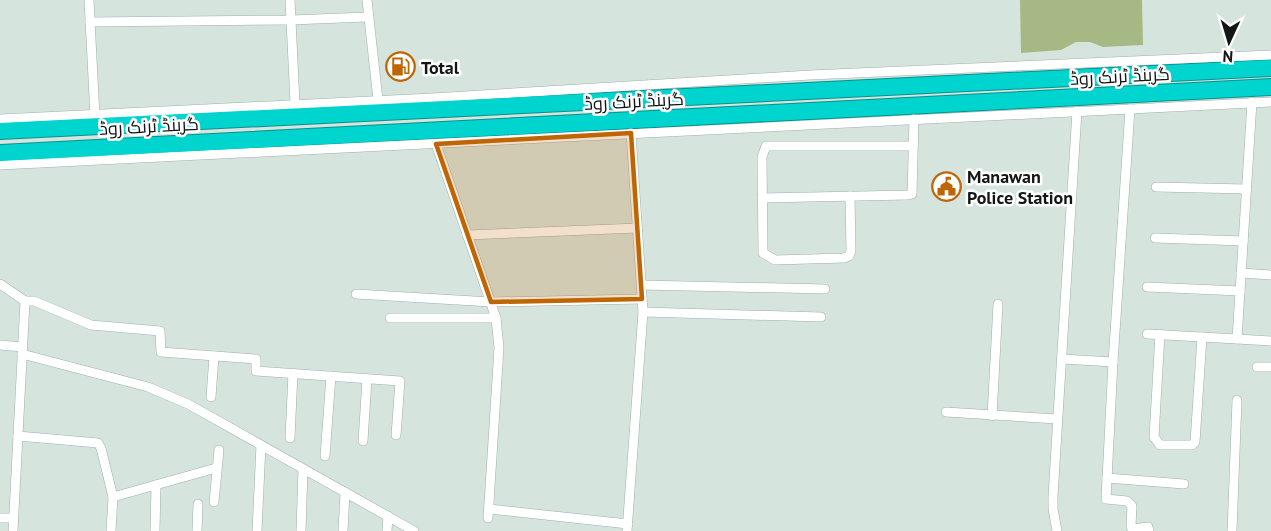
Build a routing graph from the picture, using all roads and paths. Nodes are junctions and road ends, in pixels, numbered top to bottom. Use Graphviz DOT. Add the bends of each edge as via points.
graph roads {
  1 [pos="89,0"];
  2 [pos="290,0"];
  3 [pos="367,0"];
  4 [pos="367,17"];
  5 [pos="291,20"];
  6 [pos="90,22"];
  7 [pos="1269,61"];
  8 [pos="939,77"];
  9 [pos="1082,77"];
  10 [pos="1271,87"];
  11 [pos="1252,102"];
  12 [pos="1271,102"];
  13 [pos="295,103"];
  14 [pos="384,104"];
  15 [pos="1080,104"];
  16 [pos="1130,109"];
  17 [pos="0,119"];
  18 [pos="95,119"];
  19 [pos="914,119"];
  20 [pos="0,131"];
  21 [pos="632,133"];
  22 [pos="436,144"];
  23 [pos="913,146"];
  24 [pos="0,153"];
  25 [pos="0,165"];
  26 [pos="1156,187"];
  27 [pos="1247,189"];
  28 [pos="850,196"];
  29 [pos="762,198"];
  30 [pos="638,228"];
  31 [pos="468,235"];
  32 [pos="1155,237"];
  33 [pos="1243,241"];
  34 [pos="1241,273"];
  35 [pos="1271,275"];
  36 [pos="0,284"];
  37 [pos="642,285"];
  38 [pos="1147,287"];
  39 [pos="825,290"];
  40 [pos="1240,291"];
  41 [pos="356,294"];
  42 [pos="642,299"];
  43 [pos="25,301"];
  44 [pos="490,302"];
  45 [pos="998,304"];
  46 [pos="643,312"];
  47 [pos="821,317"];
  48 [pos="390,318"];
  49 [pos="496,318"];
  50 [pos="1147,334"];
  51 [pos="1160,334"];
  52 [pos="1202,337"];
  53 [pos="1237,339"];
  54 [pos="1271,341"];
  55 [pos="0,345"];
  56 [pos="22,350"];
  57 [pos="214,356"];
  58 [pos="1062,359"];
  59 [pos="1113,362"];
  60 [pos="1257,367"];
  61 [pos="1271,367"];
  62 [pos="293,374"];
  63 [pos="331,376"];
  64 [pos="367,379"];
  65 [pos="211,397"];
  66 [pos="1237,400"];
  67 [pos="946,412"];
  68 [pos="992,416"];
  69 [pos="1057,419"];
  70 [pos="396,435"];
  71 [pos="18,436"];
  72 [pos="290,438"];
  73 [pos="363,441"];
  74 [pos="261,445"];
  75 [pos="219,450"];
  76 [pos="325,456"];
  77 [pos="216,468"];
  78 [pos="303,469"];
  79 [pos="1107,478"];
  80 [pos="1184,484"];
  81 [pos="156,485"];
  82 [pos="345,492"];
  83 [pos="113,497"];
  84 [pos="214,502"];
  85 [pos="198,504"];
  86 [pos="388,516"];
  87 [pos="0,518"];
  88 [pos="13,518"];
  89 [pos="627,527"];
  90 [pos="12,531"];
  91 [pos="111,531"];
  92 [pos="154,531"];
  93 [pos="197,531"];
  94 [pos="257,531"];
  95 [pos="300,531"];
  96 [pos="343,531"];
  97 [pos="387,531"];
  98 [pos="414,531"];
  99 [pos="1057,531"];
  100 [pos="1149,531"];
  101 [pos="1232,531"];
  1 -- 6 [label="street"];
  2 -- 5 [label="street"];
  3 -- 4 [label="street"];
  4 -- 5 [label="street"];
  4 -- 14 [label="street"];
  5 -- 6 [label="street"];
  5 -- 13 [label="street"];
  6 -- 18 [label="street"];
  7 -- 8 [label="street"];
  7 -- 9 [label="highway, گرینڈ ٹرنک روڈ"];
  8 -- 9 [label="highway, گرینڈ ٹرنک روڈ"];
  8 -- 14 [label="highway, گرینڈ ٹرنک روڈ"];
  9 -- 15 [label="highway"];
  10 -- 15 [label="highway, گرینڈ ٹرنک روڈ"];
  11 -- 12 [label="street"];
  11 -- 16 [label="street"];
  11 -- 27 [label="street"];
  13 -- 14 [label="street"];
  13 -- 18 [label="street"];
  14 -- 18 [label="highway, گرینڈ ٹرنک روڈ"];
  15 -- 16 [label="street"];
  15 -- 19 [label="street"];
  15 -- 24 [label="highway, گرینڈ ٹرنک روڈ"];
  15 -- 58 [label="street"];
  16 -- 59 [label="street"];
  17 -- 18 [label="street"];
  18 -- 20 [label="highway, گرینڈ ٹرنک روڈ"];
  19 -- 21 [label="street"];
  19 -- 23 [label="street"];
  21 -- 22 [label="street"];
  21 -- 30 [label="street"];
  22 -- 25 [label="street"];
  22 -- 31 [label="street"];
  23 -- 28 [label="street" via="912,194"];
  23 -- 29 [label="street" via="766,146 762,153"];
  26 -- 27 [label="street"];
  27 -- 33 [label="street"];
  28 -- 29 [label="street"];
  28 -- 29 [label="street" via="849,256 775,260 762,250"];
  30 -- 31 [label="street"];
  30 -- 37 [label="street"];
  31 -- 44 [label="street"];
  32 -- 33 [label="street"];
  33 -- 34 [label="street"];
  34 -- 35 [label="street"];
  34 -- 40 [label="street"];
  36 -- 43 [label="street"];
  37 -- 39 [label="street"];
  37 -- 42 [label="street"];
  38 -- 40 [label="street"];
  40 -- 53 [label="street"];
  41 -- 44 [label="street"];
  42 -- 44 [label="street"];
  42 -- 46 [label="street"];
  43 -- 56 [label="street"];
  43 -- 57 [label="street" via="34,301 91,325 160,331 161,352"];
  44 -- 49 [label="street"];
  45 -- 68 [label="street"];
  46 -- 47 [label="street"];
  46 -- 89 [label="street"];
  48 -- 49 [label="street"];
  49 -- 89 [label="street" via="499,348 489,513"];
  50 -- 51 [label="street"];
  51 -- 52 [label="street"];
  51 -- 52 [label="street" via="1154,437 1160,445 1192,446 1195,442"];
  52 -- 53 [label="street"];
  53 -- 54 [label="street"];
  55 -- 56 [label="street"];
  56 -- 71 [label="street"];
  56 -- 74 [label="street" via="148,387 188,404"];
  57 -- 62 [label="street" via="256,359 256,371"];
  57 -- 65 [label="street"];
  58 -- 59 [label="street"];
  58 -- 69 [label="street"];
  59 -- 79 [label="street"];
  60 -- 61 [label="street"];
  62 -- 63 [label="street"];
  62 -- 72 [label="street"];
  63 -- 64 [label="street"];
  63 -- 76 [label="street"];
  64 -- 70 [label="street" via="400,381"];
  64 -- 73 [label="street"];
  66 -- 101 [label="street"];
  67 -- 68 [label="street"];
  68 -- 69 [label="street"];
  69 -- 99 [label="street" via="1053,509"];
  71 -- 83 [label="street" via="98,443"];
  71 -- 88 [label="street"];
  74 -- 78 [label="street"];
  74 -- 94 [label="street"];
  75 -- 77 [label="street"];
  77 -- 81 [label="street"];
  77 -- 84 [label="street"];
  78 -- 82 [label="street"];
  78 -- 95 [label="street"];
  79 -- 80 [label="street"];
  79 -- 100 [label="street" via="1106,499 1127,501 1132,506 1132,529 1148,527"];
  81 -- 83 [label="street"];
  81 -- 92 [label="street"];
  82 -- 86 [label="street"];
  82 -- 96 [label="street"];
  83 -- 91 [label="street"];
  85 -- 93 [label="street"];
  86 -- 97 [label="street"];
  86 -- 98 [label="street"];
  87 -- 88 [label="street"];
  88 -- 90 [label="street"];
}
